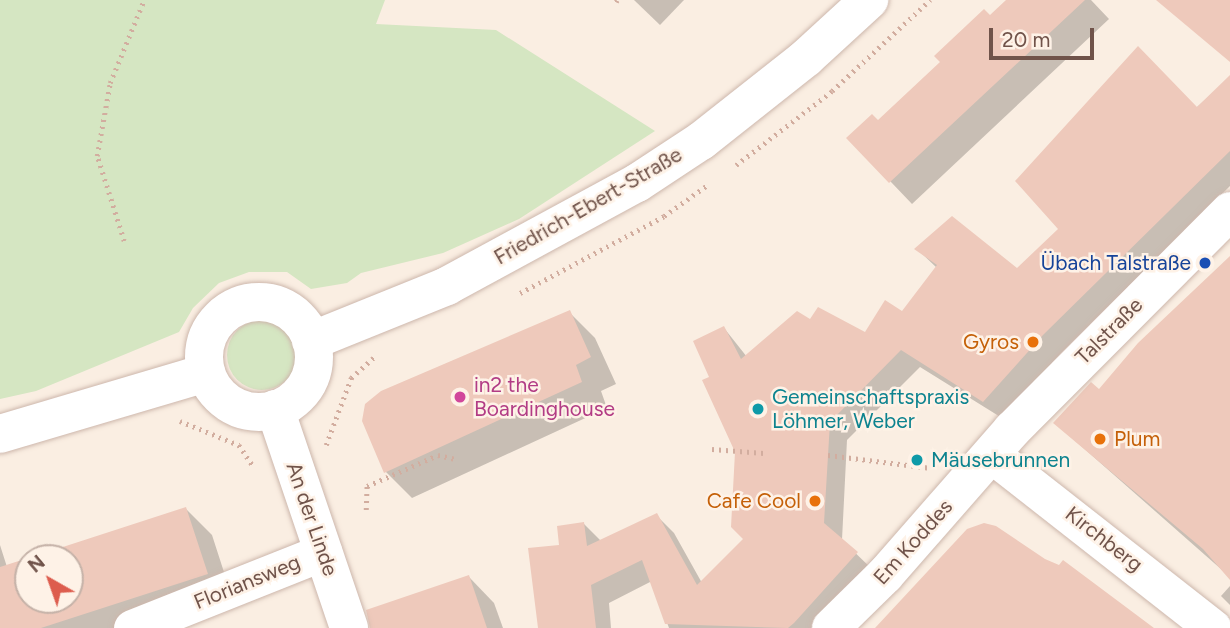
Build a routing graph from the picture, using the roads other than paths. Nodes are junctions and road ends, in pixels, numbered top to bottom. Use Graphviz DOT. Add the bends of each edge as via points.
graph roads {
  1 [pos="869,0"];
  2 [pos="1230,211"];
  3 [pos="311,341"];
  4 [pos="206,373"];
  5 [pos="275,409"];
  6 [pos="0,434"];
  7 [pos="991,454"];
  8 [pos="323,552"];
  9 [pos="132,628"];
  10 [pos="349,628"];
  11 [pos="831,628"];
  12 [pos="1213,628"];
  1 -- 3 [label="main road, Friedrich-Ebert-Straße" via="806,58 701,141 637,183 447,286"];
  2 -- 7 [label="main road, Talstraße"];
  3 -- 4 [label="main road" via="301,322 284,308 264,302 243,305 224,315 210,331 204,352"];
  3 -- 5 [label="main road" via="313,362 307,383 294,400"];
  4 -- 5 [label="main road" via="216,392 233,406 254,412"];
  4 -- 6 [label="main road"];
  5 -- 8 [label="main road, An der Linde"];
  7 -- 11 [label="main road, Em Koddes"];
  7 -- 12 [label="street, Kirchberg"];
  8 -- 9 [label="street, Floriansweg"];
  8 -- 10 [label="main road, An der Linde"];
}
